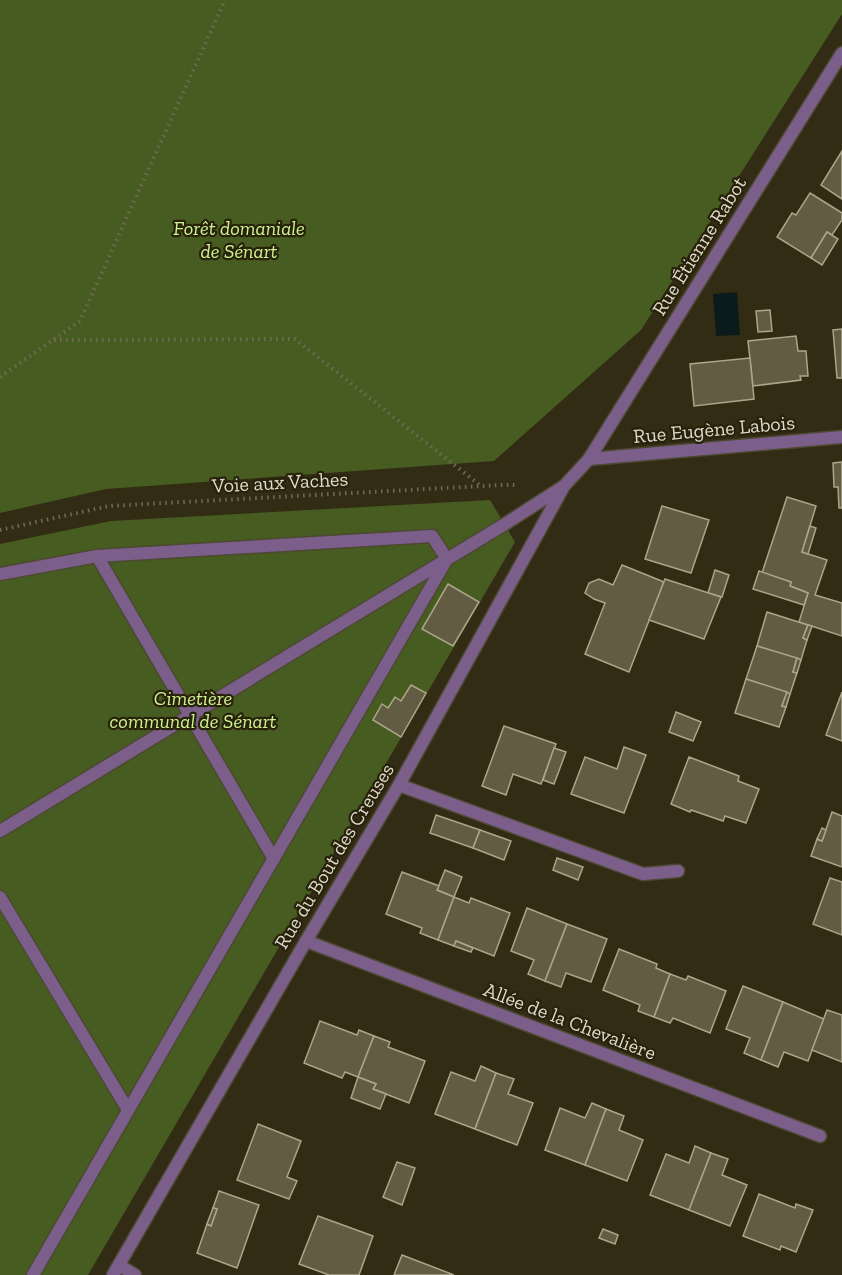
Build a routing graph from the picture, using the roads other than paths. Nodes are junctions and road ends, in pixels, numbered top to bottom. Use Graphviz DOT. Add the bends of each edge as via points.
graph roads {
  1 [pos="842,53"];
  2 [pos="842,437"];
  3 [pos="589,459"];
  4 [pos="564,486"];
  5 [pos="97,556"];
  6 [pos="447,559"];
  7 [pos="0,574"];
  8 [pos="190,716"];
  9 [pos="399,785"];
  10 [pos="0,831"];
  11 [pos="274,859"];
  12 [pos="678,871"];
  13 [pos="0,897"];
  14 [pos="306,941"];
  15 [pos="128,1110"];
  16 [pos="820,1136"];
  17 [pos="116,1270"];
  18 [pos="33,1275"];
  19 [pos="135,1275"];
  1 -- 3 [label="street, Rue Étienne Rabot"];
  2 -- 3 [label="street, Rue Eugène Labois"];
  3 -- 4 [label="street, Rue du Bout des Creuses"];
  4 -- 6 [label="street"];
  4 -- 9 [label="street, Rue du Bout des Creuses"];
  5 -- 6 [label="street" via="432,536"];
  5 -- 7 [label="street"];
  5 -- 8 [label="street"];
  6 -- 8 [label="street"];
  6 -- 11 [label="street"];
  8 -- 10 [label="street"];
  8 -- 11 [label="street"];
  9 -- 12 [label="street" via="643,874"];
  9 -- 14 [label="street, Rue du Bout des Creuses"];
  11 -- 15 [label="street"];
  13 -- 15 [label="street"];
  14 -- 16 [label="street, Allée de la Chevalière"];
  14 -- 17 [label="street, Rue du Bout des Creuses"];
  15 -- 18 [label="street"];
  17 -- 19 [label="street"];
}
